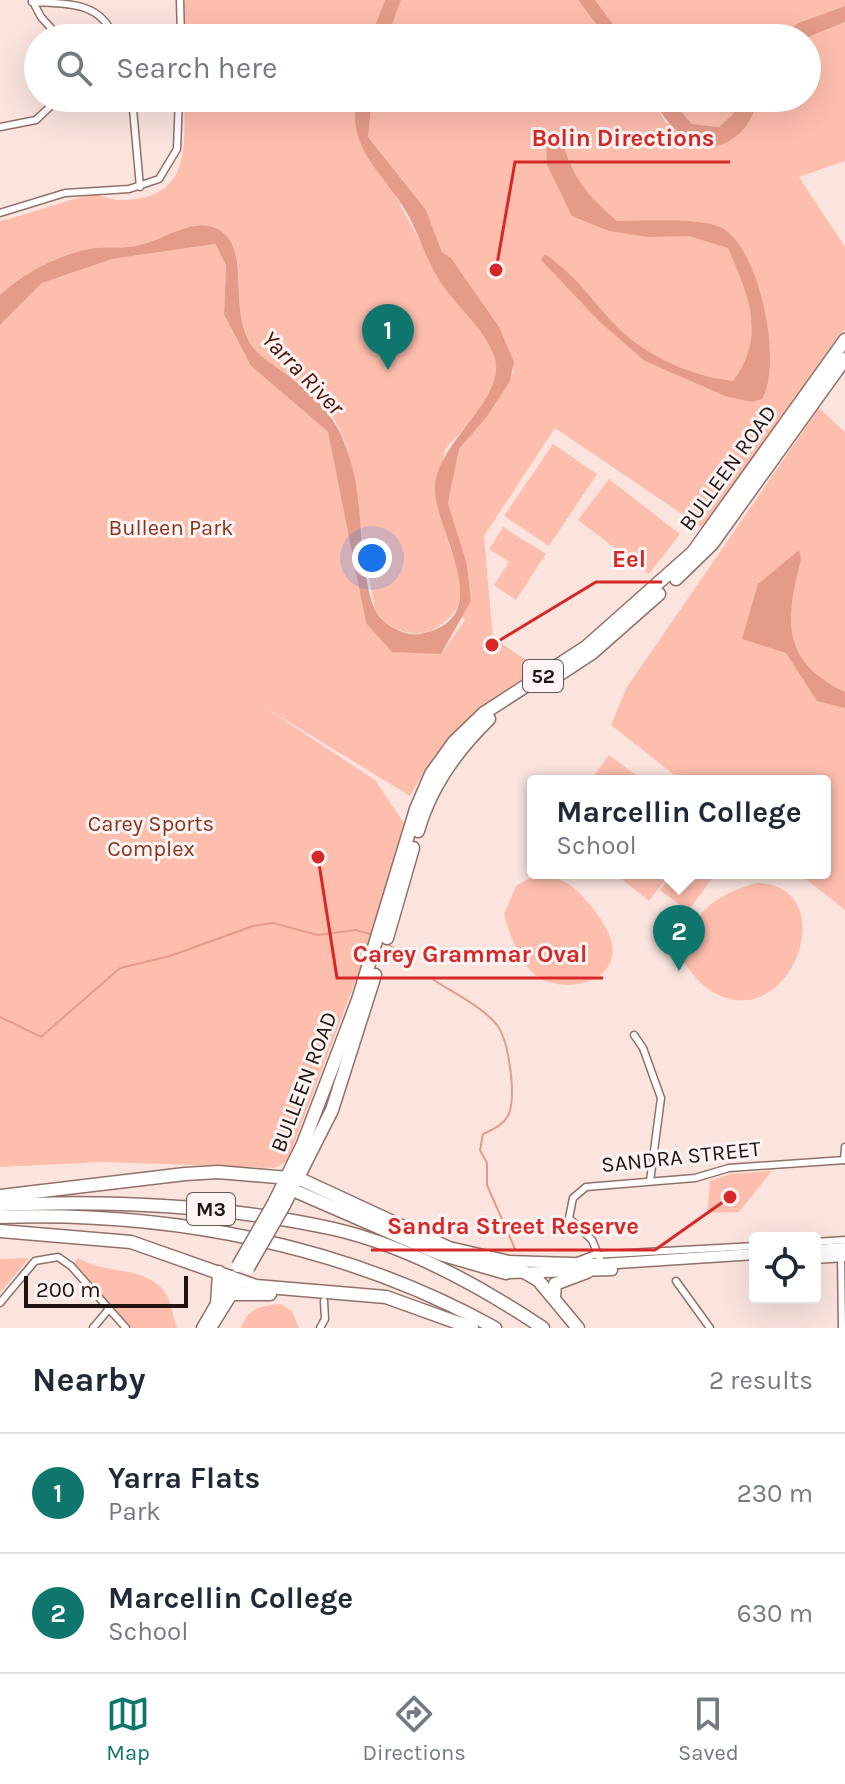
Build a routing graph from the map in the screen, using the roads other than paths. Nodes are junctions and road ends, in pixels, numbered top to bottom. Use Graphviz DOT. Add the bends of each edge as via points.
graph roads {
  1 [pos="180,0"];
  2 [pos="32,1"];
  3 [pos="49,24"];
  4 [pos="108,24"];
  5 [pos="181,24"];
  6 [pos="44,112"];
  7 [pos="133,112"];
  8 [pos="178,112"];
  9 [pos="0,127"];
  10 [pos="140,187"];
  11 [pos="0,213"];
  12 [pos="845,340"];
  13 [pos="845,359"];
  14 [pos="389,917"];
  15 [pos="634,1035"];
  16 [pos="321,1137"];
  17 [pos="845,1147"];
  18 [pos="845,1160"];
  19 [pos="650,1181"];
  20 [pos="294,1182"];
  21 [pos="318,1186"];
  22 [pos="0,1196"];
  23 [pos="0,1205"];
  24 [pos="0,1217"];
  25 [pos="0,1231"];
  26 [pos="589,1235"];
  27 [pos="821,1244"];
  28 [pos="749,1247"];
  29 [pos="841,1250"];
  30 [pos="749,1254"];
  31 [pos="588,1256"];
  32 [pos="821,1256"];
  33 [pos="600,1259"];
  34 [pos="749,1261"];
  35 [pos="545,1263"];
  36 [pos="571,1263"];
  37 [pos="505,1267"];
  38 [pos="219,1272"];
  39 [pos="587,1272"];
  40 [pos="240,1273"];
  41 [pos="379,1274"];
  42 [pos="529,1274"];
  43 [pos="676,1281"];
  44 [pos="341,1291"];
  45 [pos="233,1294"];
  46 [pos="554,1298"];
  47 [pos="324,1301"];
  48 [pos="0,1303"];
  49 [pos="217,1304"];
  50 [pos="109,1309"];
  51 [pos="844,1327"];
  52 [pos="93,1328"];
  53 [pos="126,1328"];
  54 [pos="202,1328"];
  55 [pos="211,1328"];
  56 [pos="321,1328"];
  57 [pos="472,1328"];
  58 [pos="480,1328"];
  59 [pos="495,1328"];
  60 [pos="543,1328"];
  61 [pos="578,1328"];
  62 [pos="710,1328"];
  1 -- 5 [label="street"];
  2 -- 3 [label="street"];
  2 -- 4 [label="street" via="89,7"];
  6 -- 9 [label="street" via="36,120"];
  7 -- 10 [label="street"];
  8 -- 10 [label="street" via="177,149 170,166 159,179"];
  10 -- 11 [label="street" via="65,193"];
  12 -- 14 [label="highway, BULLEEN ROAD / 52" via="693,552 586,647 495,705 454,742 422,792"];
  13 -- 14 [label="highway, BULLEEN ROAD / 52" via="696,562 592,653 503,709 463,747 424,811"];
  14 -- 16 [label="highway, BULLEEN ROAD / 52"];
  14 -- 20 [label="highway, BULLEEN ROAD / 52" via="309,1127"];
  15 -- 19 [label="street" via="661,1098"];
  16 -- 20 [label="highway, BULLEEN ROAD / 52"];
  16 -- 21 [label="highway"];
  17 -- 18 [label="street"];
  18 -- 19 [label="street, SANDRA STREET" via="729,1168 701,1177"];
  19 -- 26 [label="street, SANDRA STREET" via="594,1185 577,1193 569,1218"];
  20 -- 21 [label="highway"];
  20 -- 22 [label="highway" via="218,1172"];
  20 -- 37 [label="highway" via="440,1254"];
  20 -- 40 [label="highway, BULLEEN ROAD, bridge"];
  21 -- 37 [label="highway" via="449,1248"];
  23 -- 60 [label="highway, M3" via="215,1209 336,1230 442,1271"];
  24 -- 41 [label="highway, M3" via="99,1218 213,1231"];
  25 -- 38 [label="highway" via="131,1242"];
  26 -- 31 [label="street"];
  26 -- 33 [label="street, SANDRA STREET"];
  27 -- 29 [label="street"];
  28 -- 33 [label="street"];
  29 -- 32 [label="main road"];
  29 -- 51 [label="street"];
  30 -- 33 [label="main road"];
  31 -- 33 [label="street"];
  31 -- 36 [label="street"];
  33 -- 36 [label="main road"];
  34 -- 39 [label="main road"];
  35 -- 36 [label="main road"];
  35 -- 37 [label="main road"];
  35 -- 39 [label="main road" via="553,1269"];
  37 -- 42 [label="highway"];
  38 -- 40 [label="highway"];
  38 -- 49 [label="highway"];
  39 -- 42 [label="main road"];
  39 -- 46 [label="highway" via="555,1284"];
  40 -- 44 [label="highway" via="264,1288"];
  40 -- 45 [label="main road, BULLEEN ROAD"];
  40 -- 49 [label="main road, BULLEEN ROAD"];
  41 -- 58 [label="highway, M3"];
  41 -- 59 [label="highway, M3" via="451,1303"];
  42 -- 46 [label="highway"];
  43 -- 62 [label="street"];
  44 -- 45 [label="highway"];
  44 -- 57 [label="highway" via="415,1305"];
  45 -- 55 [label="main road, BULLEEN ROAD"];
  46 -- 61 [label="highway"];
  47 -- 56 [label="street"];
  48 -- 50 [label="street" via="40,1258 58,1257"];
  49 -- 54 [label="main road, BULLEEN ROAD"];
  50 -- 52 [label="street"];
  50 -- 53 [label="street"];
}
